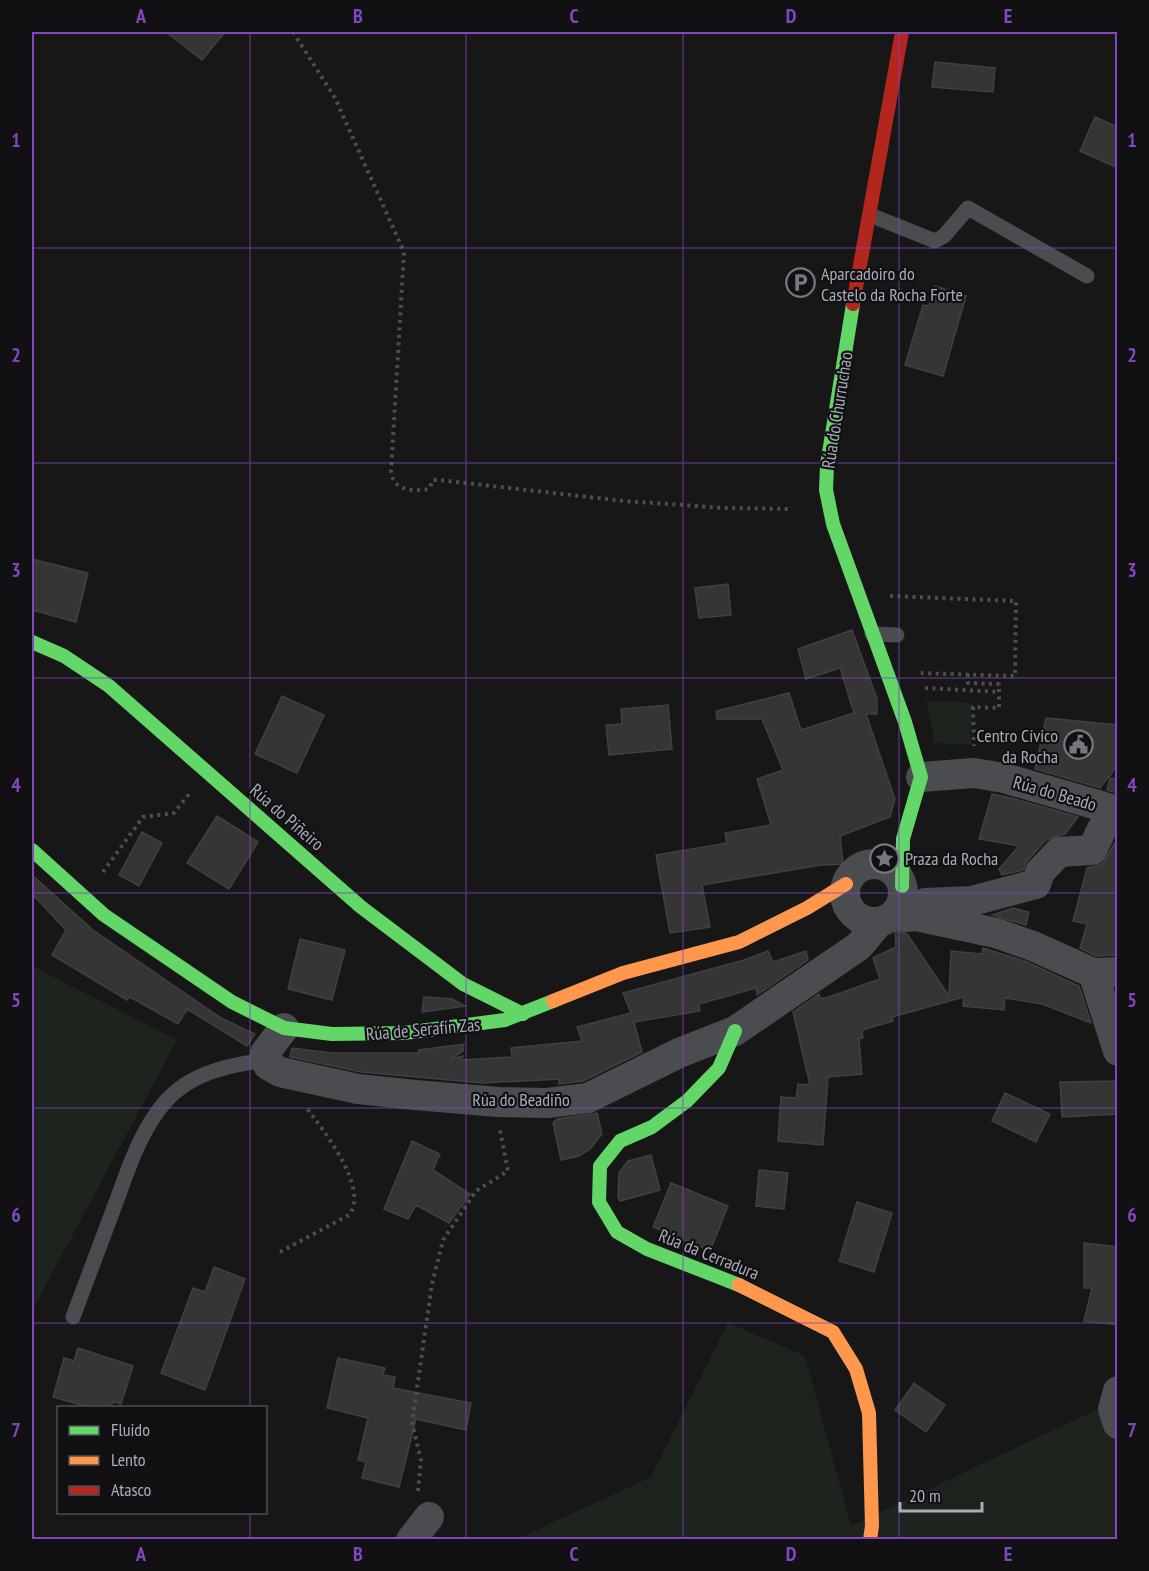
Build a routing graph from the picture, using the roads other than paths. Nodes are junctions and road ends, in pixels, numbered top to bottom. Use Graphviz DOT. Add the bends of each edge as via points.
graph roads {
  1 [pos="902,32"];
  2 [pos="870,215"];
  3 [pos="1087,276"];
  4 [pos="872,634"];
  5 [pos="895,635"];
  6 [pos="32,642"];
  7 [pos="921,777"];
  8 [pos="1118,812"];
  9 [pos="903,839"];
  10 [pos="32,850"];
  11 [pos="879,901"];
  12 [pos="807,908"];
  13 [pos="1105,972"];
  14 [pos="523,1014"];
  15 [pos="284,1028"];
  16 [pos="735,1031"];
  17 [pos="1118,1051"];
  18 [pos="275,1067"];
  19 [pos="73,1317"];
  20 [pos="1118,1391"];
  21 [pos="1118,1424"];
  22 [pos="870,1539"];
  1 -- 2 [label="street, Rúa do Churruchao"];
  2 -- 3 [label="lane" via="935,241 968,208"];
  2 -- 4 [label="street, Rúa do Churruchao" via="835,407 826,490 832,524"];
  4 -- 5 [label="lane"];
  4 -- 7 [label="street, Rúa do Churruchao"];
  6 -- 14 [label="street, Rúa do Piñeiro" via="64,656 109,686 361,907 463,984"];
  7 -- 8 [label="street, Rúa do Beado" via="974,773 1004,778"];
  7 -- 9 [label="street"];
  8 -- 11 [label="street" via="1102,829 1092,850 1059,852 1040,872 1036,884 972,901"];
  9 -- 11 [label="street"];
  10 -- 15 [label="street, Rúa de Serafín Zas" via="104,915 232,1002"];
  11 -- 12 [label="street, Rúa de Serafín Zas"];
  11 -- 13 [label="street, Rúa de Serafín Zas" via="996,933"];
  11 -- 16 [label="street, Rúa do Beadiño" via="859,946"];
  12 -- 14 [label="street, Rúa de Serafín Zas" via="739,942 623,973"];
  13 -- 17 [label="street"];
  14 -- 15 [label="street, Rúa de Serafín Zas" via="449,1029 376,1035"];
  15 -- 18 [label="street" via="265,1053"];
  16 -- 18 [label="street, Rúa do Beadiño" via="679,1053 588,1098 547,1103 358,1089"];
  16 -- 22 [label="street, Rúa da Cerradura" via="719,1068 687,1101 652,1127 621,1141 600,1166 599,1202 617,1232 646,1249 756,1292 833,1332 856,1369 869,1413"];
  18 -- 19 [label="lane" via="223,1066 166,1101 133,1156"];
  20 -- 21 [label="street" via="1113,1409"];
}
